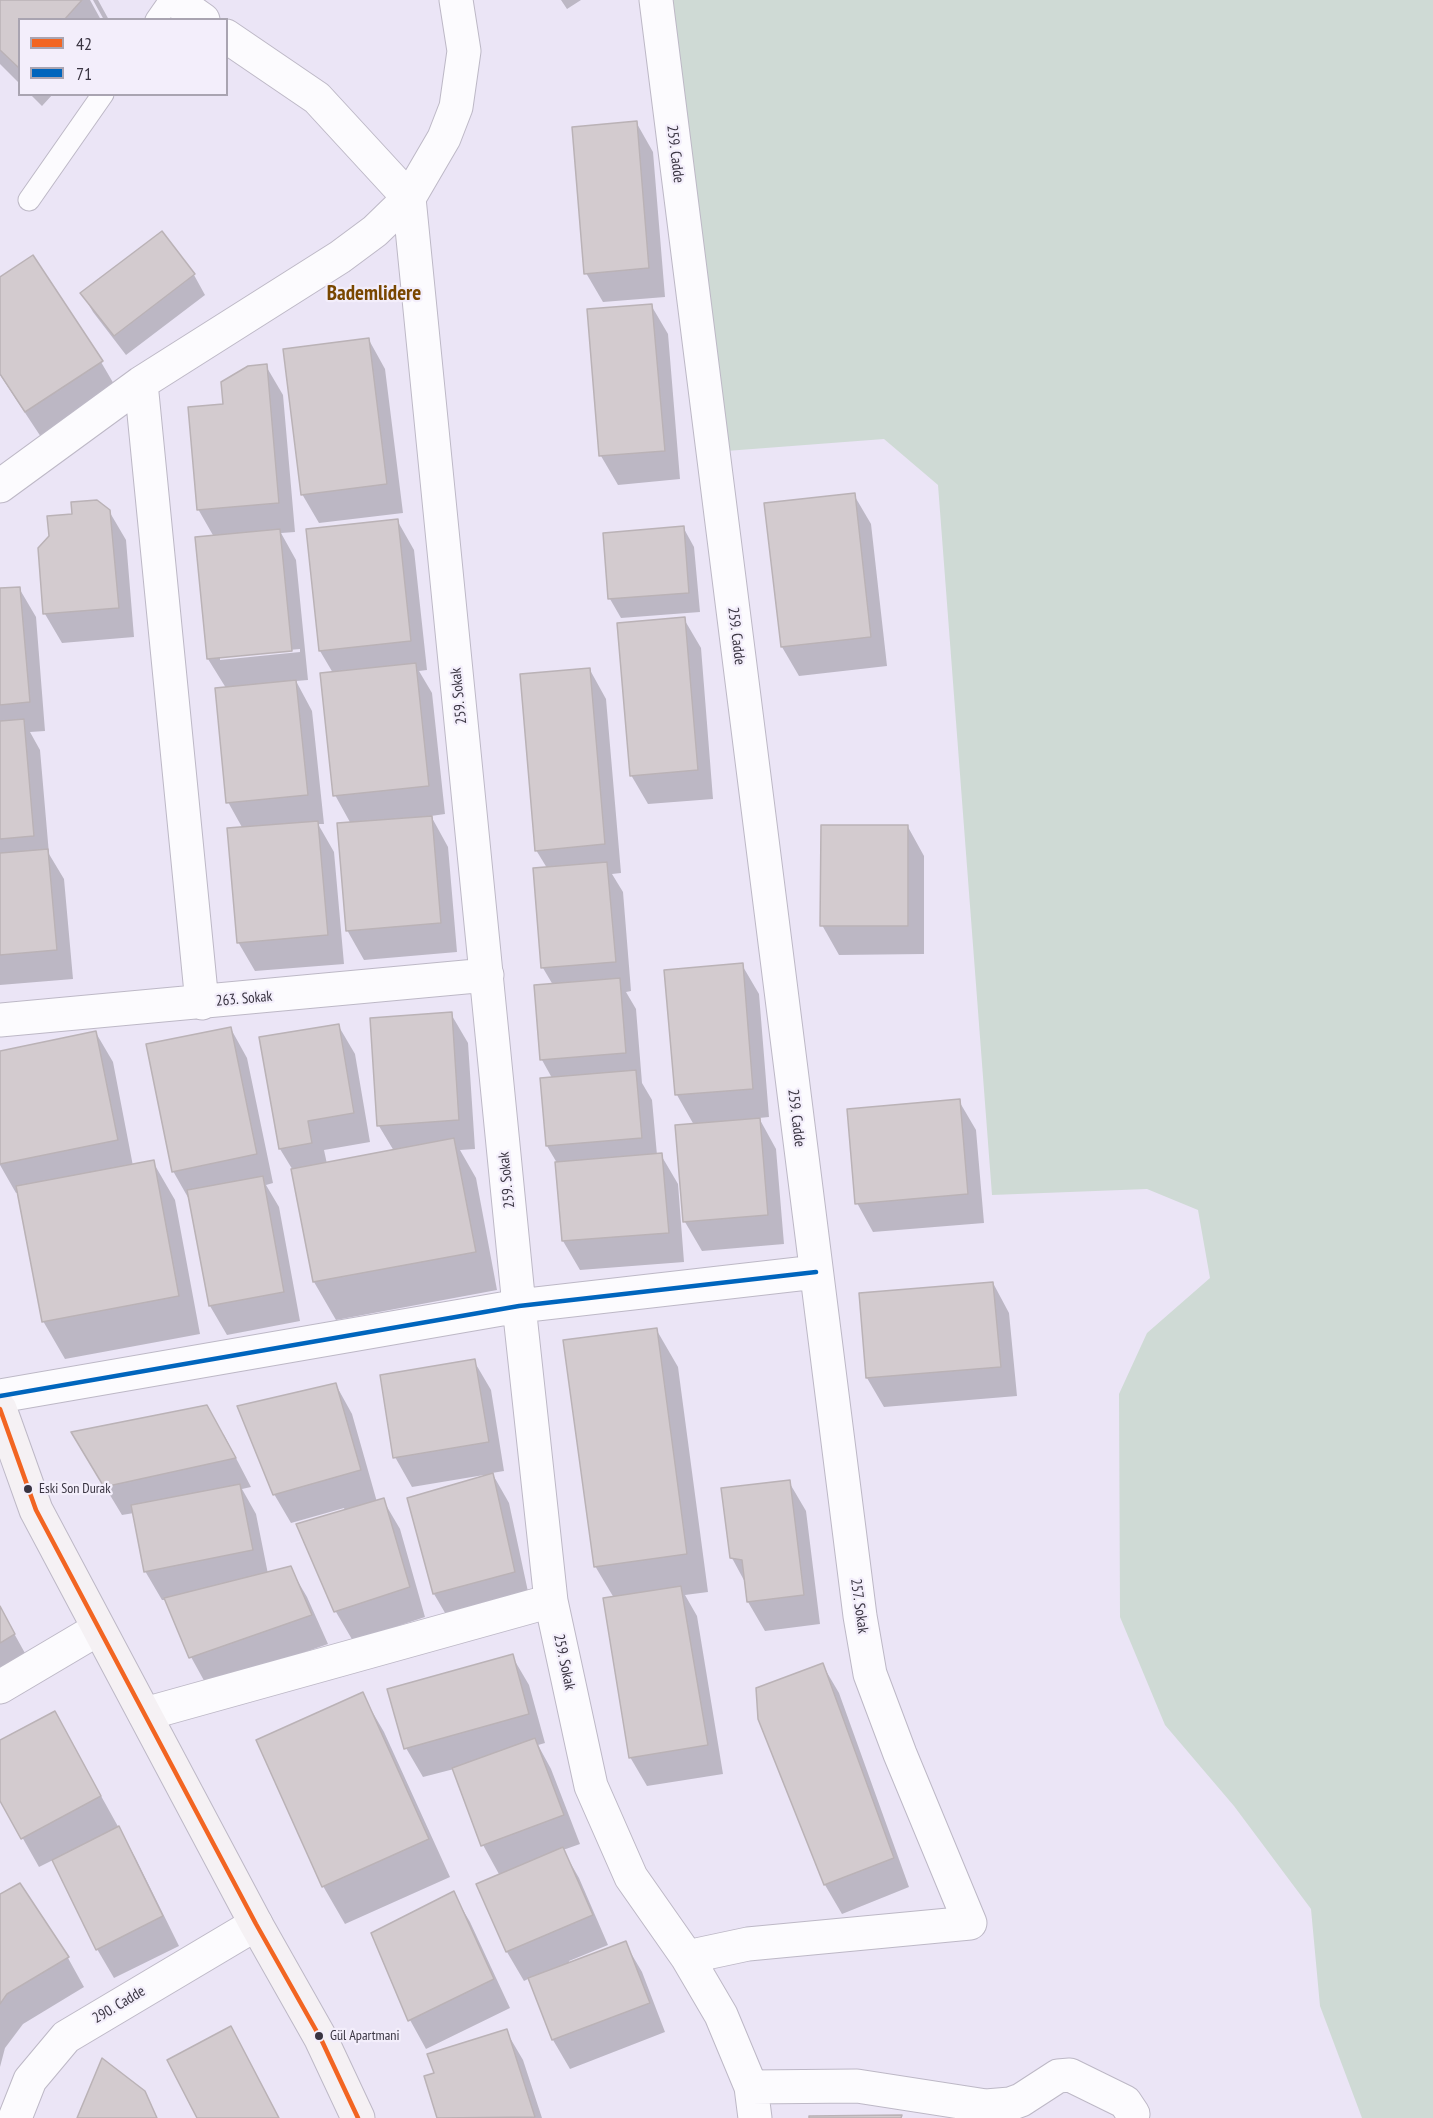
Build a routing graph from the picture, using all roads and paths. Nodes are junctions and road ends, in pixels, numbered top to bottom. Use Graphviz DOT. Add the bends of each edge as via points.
graph roads {
  1 [pos="170,0"];
  2 [pos="175,0"];
  3 [pos="456,0"];
  4 [pos="656,0"];
  5 [pos="157,18"];
  6 [pos="200,18"];
  7 [pos="228,37"];
  8 [pos="102,96"];
  9 [pos="409,198"];
  10 [pos="29,200"];
  11 [pos="141,383"];
  12 [pos="0,486"];
  13 [pos="487,975"];
  14 [pos="202,1003"];
  15 [pos="0,1020"];
  16 [pos="816,1272"];
  17 [pos="519,1305"];
  18 [pos="0,1396"];
  19 [pos="0,1409"];
  20 [pos="551,1601"];
  21 [pos="98,1629"];
  22 [pos="0,1687"];
  23 [pos="145,1714"];
  24 [pos="256,1924"];
  25 [pos="687,1957"];
  26 [pos="753,2102"];
  27 [pos="15,2118"];
  28 [pos="358,2118"];
  29 [pos="1132,2118"];
  1 -- 5 [label="lane"];
  2 -- 6 [label="street"];
  3 -- 9 [label="street" via="464,51 456,107 444,138"];
  4 -- 16 [label="street, 259. Cadde"];
  7 -- 9 [label="street" via="317,98"];
  8 -- 10 [label="lane"];
  9 -- 11 [label="street" via="375,231 340,256"];
  9 -- 13 [label="street, 259. Sokak"];
  11 -- 12 [label="street"];
  11 -- 14 [label="street"];
  13 -- 14 [label="street, 263. Sokak"];
  13 -- 17 [label="street, 259. Sokak"];
  14 -- 15 [label="street, 263. Sokak"];
  16 -- 17 [label="street"];
  16 -- 25 [label="street, 257. Sokak" via="870,1674 969,1923 748,1944"];
  17 -- 18 [label="street"];
  17 -- 20 [label="street, 259. Sokak"];
  19 -- 21 [label="street" via="36,1510"];
  20 -- 23 [label="street"];
  20 -- 25 [label="street, 259. Sokak" via="591,1786 632,1876"];
  21 -- 22 [label="street"];
  21 -- 23 [label="street"];
  23 -- 24 [label="street"];
  24 -- 27 [label="street, 290. Cadde" via="66,2037 30,2080"];
  24 -- 28 [label="street" via="321,2039"];
  25 -- 26 [label="street, 259. Sokak" via="721,2015"];
  26 -- 29 [label="street" via="857,2086 986,2106 1016,2102 1058,2076 1070,2075 1125,2103"];
}
